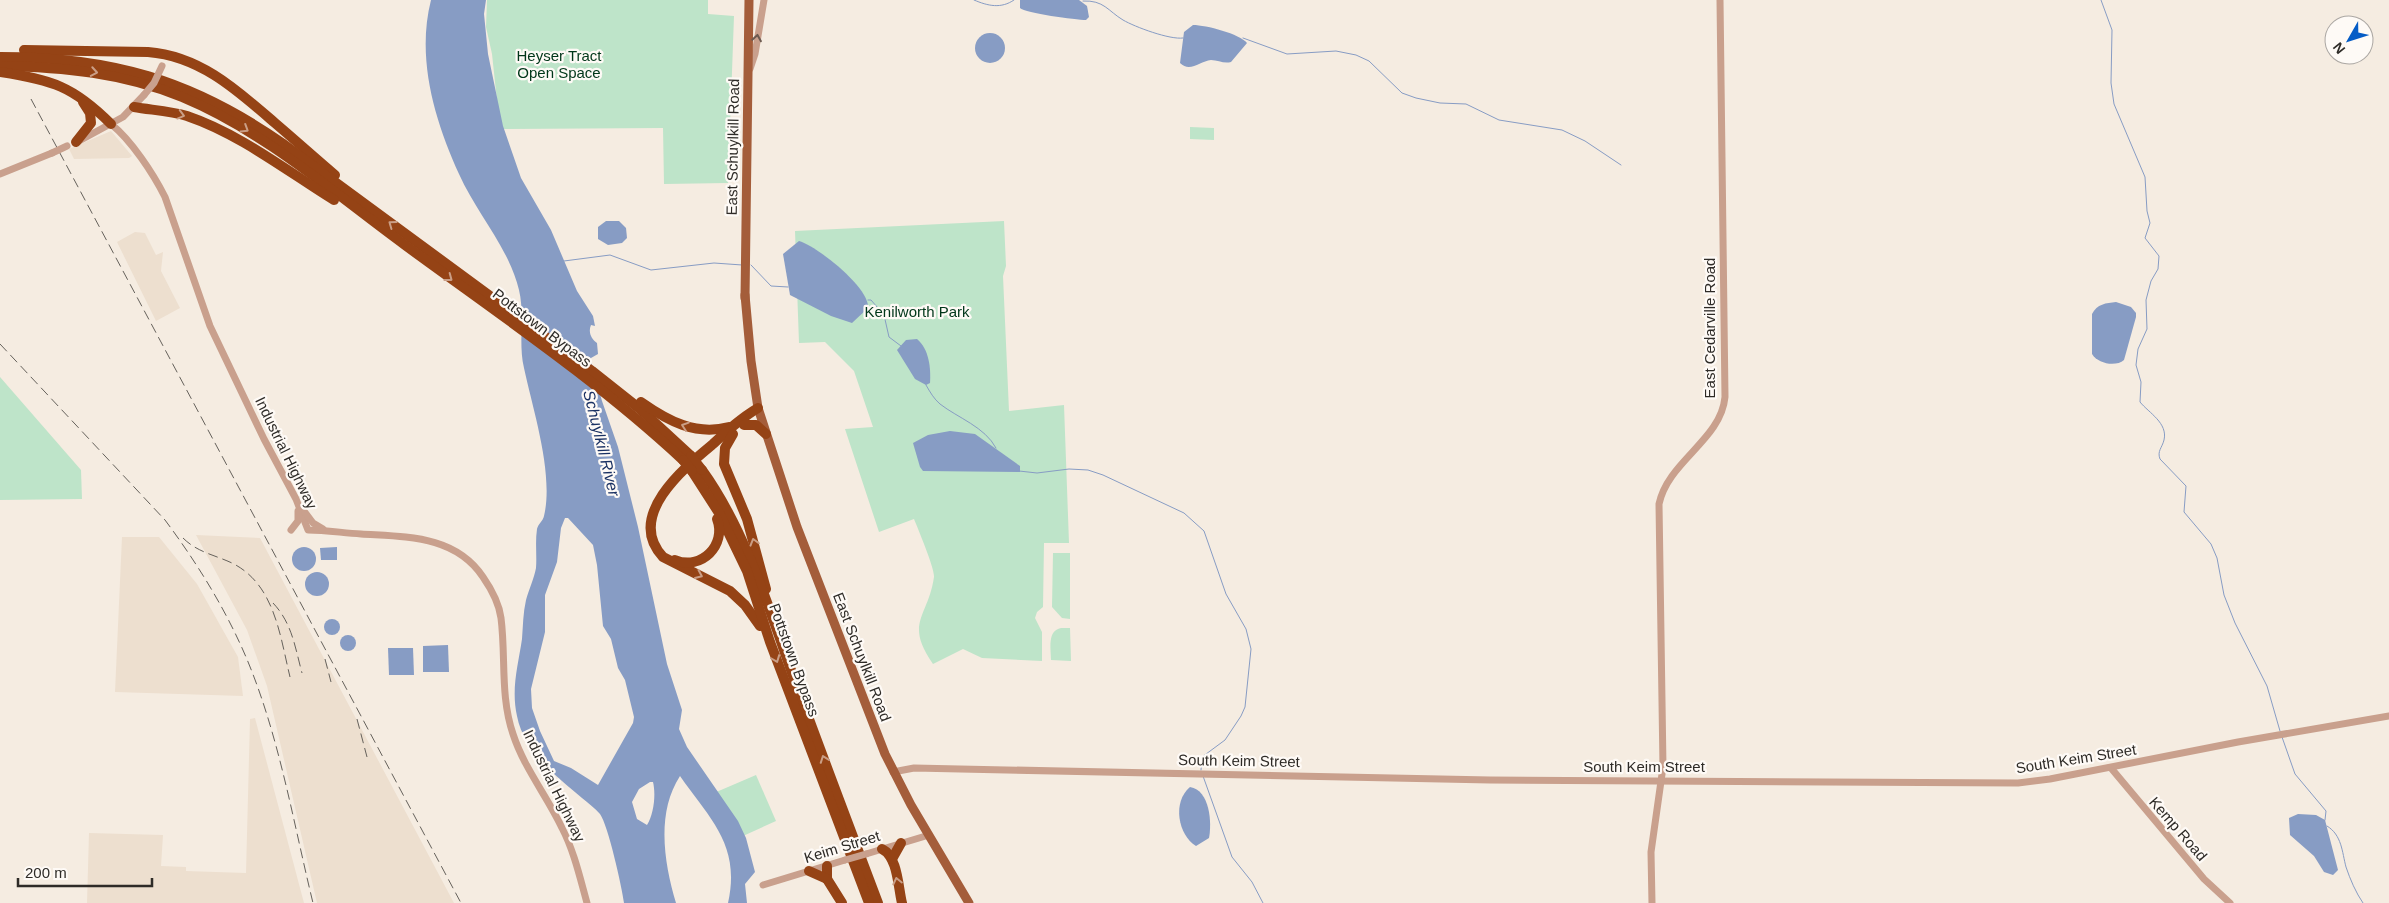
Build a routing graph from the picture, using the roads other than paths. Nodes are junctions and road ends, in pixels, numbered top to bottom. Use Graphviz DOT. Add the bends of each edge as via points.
graph roads {
  1 [pos="749,0"];
  2 [pos="764,0"];
  3 [pos="1720,0"];
  4 [pos="0,51"];
  5 [pos="166,53"];
  6 [pos="0,57"];
  7 [pos="23,58"];
  8 [pos="0,66"];
  9 [pos="0,72"];
  10 [pos="748,76"];
  11 [pos="80,96"];
  12 [pos="134,107"];
  13 [pos="111,124"];
  14 [pos="72,144"];
  15 [pos="0,174"];
  16 [pos="377,213"];
  17 [pos="410,249"];
  18 [pos="622,391"];
  19 [pos="758,408"];
  20 [pos="744,424"];
  21 [pos="733,430"];
  22 [pos="766,434"];
  23 [pos="687,458"];
  24 [pos="697,470"];
  25 [pos="296,499"];
  26 [pos="290,530"];
  27 [pos="774,623"];
  28 [pos="770,642"];
  29 [pos="2389,716"];
  30 [pos="2110,768"];
  31 [pos="893,772"];
  32 [pos="1662,781"];
  33 [pos="929,835"];
  34 [pos="901,843"];
  35 [pos="882,849"];
  36 [pos="892,859"];
  37 [pos="827,866"];
  38 [pos="809,871"];
  39 [pos="828,879"];
  40 [pos="764,885"];
  41 [pos="587,903"];
  42 [pos="842,903"];
  43 [pos="869,903"];
  44 [pos="878,903"];
  45 [pos="902,903"];
  46 [pos="970,903"];
  47 [pos="1652,903"];
  48 [pos="2230,903"];
  1 -- 10 [label="main road, East Schuylkill Road"];
  10 -- 2 [label="street, one-way"];
  3 -- 32 [label="street, East Cedarville Road" via="1725,397 1719,421 1667,484 1659,504"];
  4 -- 7 [label="highway"];
  5 -- 7 [label="highway" via="115,50"];
  5 -- 12 [label="street, bridge" via="154,83"];
  5 -- 16 [label="highway" via="223,79"];
  6 -- 7 [label="highway, Pottstown Bypass"];
  7 -- 8 [label="highway, Pottstown Bypass"];
  7 -- 16 [label="highway, Pottstown Bypass" via="62,59 116,67 163,80 202,96 258,126"];
  7 -- 17 [label="highway, Pottstown Bypass, one-way" via="160,88 207,108 269,145"];
  9 -- 11 [label="highway" via="60,85"];
  10 -- 19 [label="main road, East Schuylkill Road" via="744,325 747,377 753,402"];
  11 -- 13 [label="highway"];
  11 -- 14 [label="highway" via="90,113 91,123"];
  12 -- 13 [label="street"];
  12 -- 17 [label="highway, one-way" via="186,116 225,133"];
  13 -- 14 [label="street"];
  13 -- 25 [label="street, Industrial Highway" via="165,196 210,326"];
  14 -- 15 [label="street, bridge"];
  18 -- 16 [label="highway, Pottstown Bypass, one-way"];
  17 -- 23 [label="highway, Pottstown Bypass, one-way"];
  21 -- 18 [label="highway, one-way" via="688,428"];
  18 -- 23 [label="highway, Pottstown Bypass" via="659,425"];
  19 -- 20 [label="highway"];
  19 -- 21 [label="highway"];
  19 -- 22 [label="main road, East Schuylkill Road"];
  20 -- 21 [label="highway"];
  20 -- 22 [label="highway" via="756,425"];
  21 -- 24 [label="highway" via="679,478 661,507 656,525 659,544 670,557 683,562 708,556 719,536 717,519"];
  27 -- 21 [label="highway, one-way" via="753,538 724,464 725,448"];
  21 -- 28 [label="highway, one-way" via="669,484 655,511 652,534 655,547 666,560 720,585 738,598"];
  22 -- 31 [label="main road, East Schuylkill Road" via="797,527"];
  23 -- 24 [label="highway, Pottstown Bypass, bridge"];
  24 -- 27 [label="highway, Pottstown Bypass" via="723,501"];
  24 -- 28 [label="highway, Pottstown Bypass" via="747,571"];
  25 -- 26 [label="street" via="298,521"];
  25 -- 41 [label="street, Industrial Highway" via="308,530 415,537 438,542 462,555 481,573 490,587 500,616 505,707 513,735 563,829"];
  44 -- 27 [label="highway, Pottstown Bypass, one-way"];
  28 -- 43 [label="highway, Pottstown Bypass, one-way"];
  29 -- 30 [label="street, South Keim Street"];
  30 -- 32 [label="street, South Keim Street" via="2018,783"];
  30 -- 48 [label="street, Kemp Road" via="2204,880"];
  31 -- 32 [label="street, South Keim Street" via="914,768"];
  31 -- 33 [label="main road, East Schuylkill Road"];
  32 -- 47 [label="street, East Cedarville Road" via="1650,852"];
  33 -- 34 [label="street, Keim Street"];
  33 -- 46 [label="main road, East Schuylkill Road"];
  34 -- 35 [label="street, Keim Street"];
  34 -- 36 [label="highway"];
  35 -- 36 [label="highway"];
  35 -- 37 [label="street, Keim Street, bridge"];
  45 -- 36 [label="highway, one-way"];
  37 -- 38 [label="street, Keim Street"];
  37 -- 39 [label="highway"];
  38 -- 39 [label="highway"];
  38 -- 40 [label="street, Keim Street"];
  39 -- 42 [label="highway"];
}
